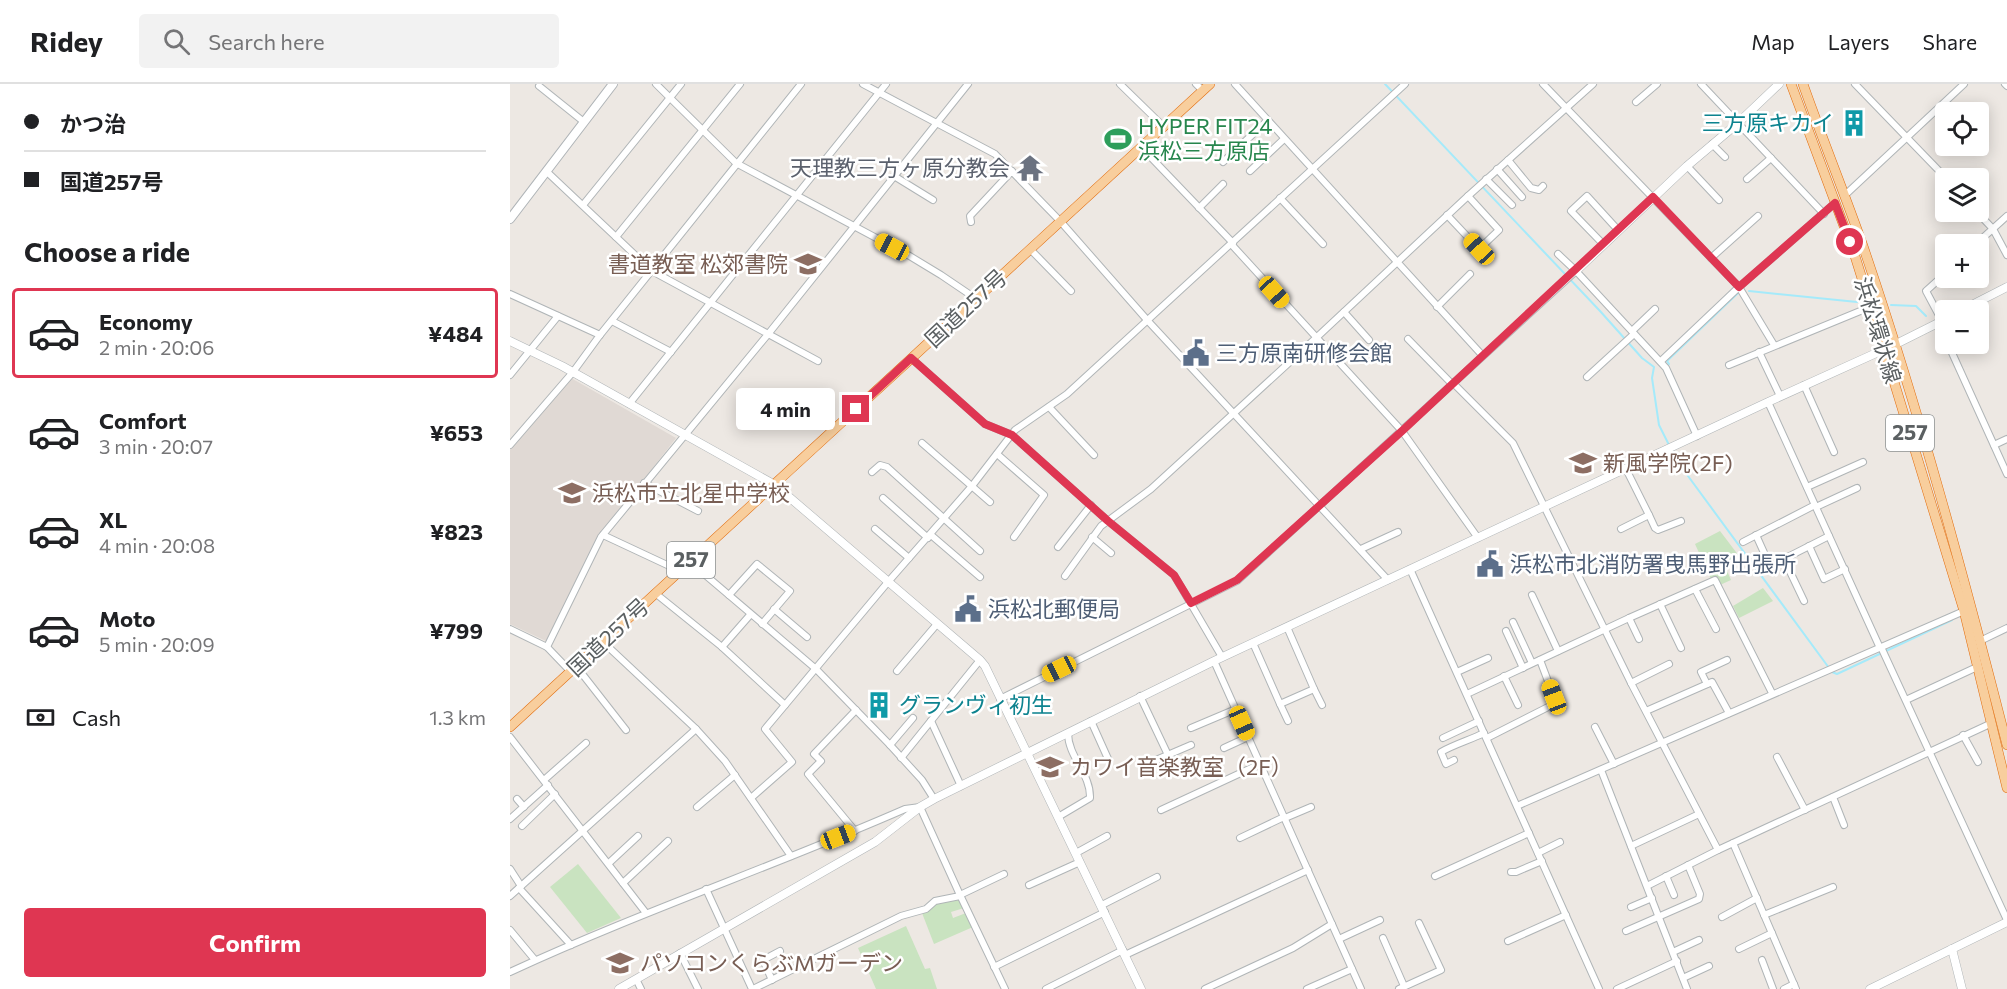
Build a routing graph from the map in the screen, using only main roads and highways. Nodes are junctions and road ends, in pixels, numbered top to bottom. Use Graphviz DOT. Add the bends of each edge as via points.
graph roads {
  1 [pos="1791,84"];
  2 [pos="1803,84"];
  3 [pos="611,85"];
  4 [pos="1203,86"];
  5 [pos="510,219"];
  6 [pos="510,727"];
  7 [pos="2007,745"];
  8 [pos="2007,788"];
  1 -- 8 [label="highway, 浜松環状線 / 257" via="1854,253 1884,349 1964,611"];
  2 -- 7 [label="highway, 浜松環状線 / 257" via="1894,345"];
  3 -- 5 [label="main road"];
  4 -- 6 [label="highway, 国道257号 / 257" via="1061,222"];
}
